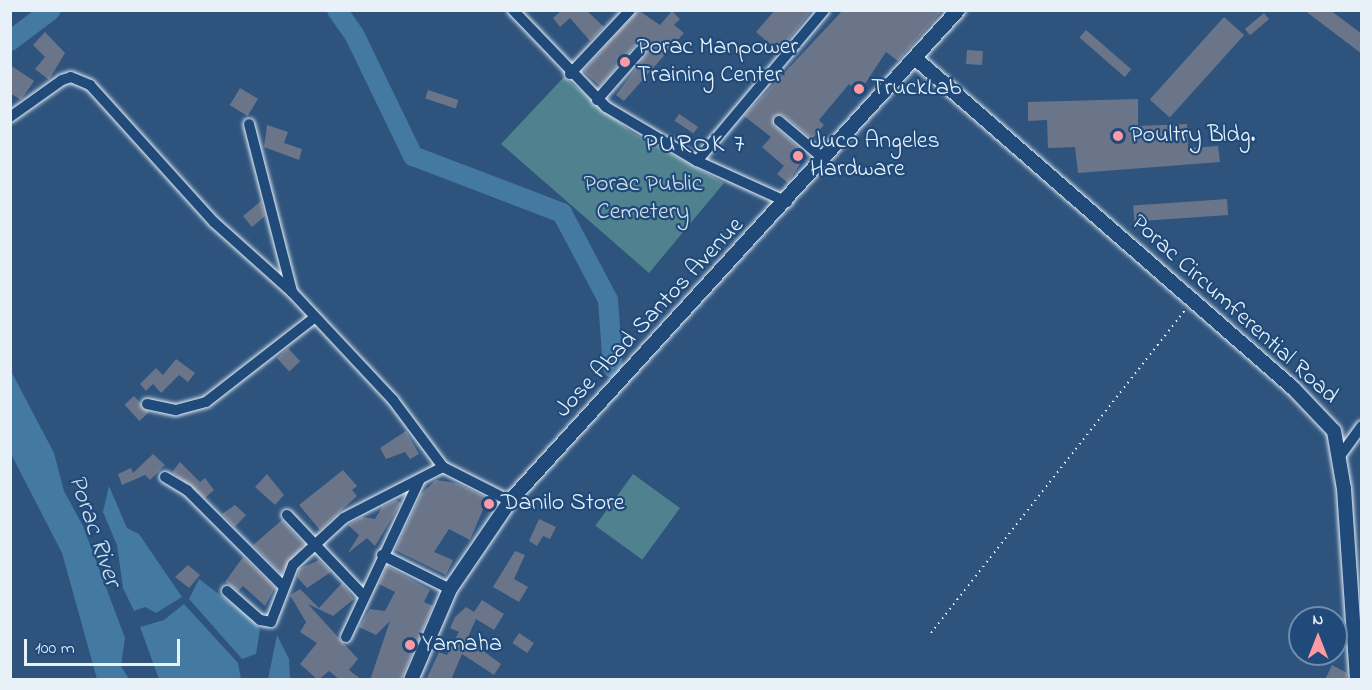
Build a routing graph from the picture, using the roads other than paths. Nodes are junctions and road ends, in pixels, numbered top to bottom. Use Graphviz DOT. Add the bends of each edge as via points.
graph roads {
  1 [pos="513,10"];
  2 [pos="630,10"];
  3 [pos="824,10"];
  4 [pos="958,10"];
  5 [pos="640,51"];
  6 [pos="915,59"];
  7 [pos="570,74"];
  8 [pos="597,100"];
  9 [pos="10,117"];
  10 [pos="778,121"];
  11 [pos="249,124"];
  12 [pos="824,159"];
  13 [pos="698,160"];
  14 [pos="788,202"];
  15 [pos="292,292"];
  16 [pos="314,318"];
  17 [pos="147,404"];
  18 [pos="1362,426"];
  19 [pos="1340,456"];
  20 [pos="443,467"];
  21 [pos="165,477"];
  22 [pos="420,479"];
  23 [pos="510,501"];
  24 [pos="337,508"];
  25 [pos="287,515"];
  26 [pos="344,518"];
  27 [pos="316,545"];
  28 [pos="382,555"];
  29 [pos="284,587"];
  30 [pos="450,589"];
  31 [pos="227,591"];
  32 [pos="364,596"];
  33 [pos="346,637"];
  34 [pos="411,680"];
  35 [pos="1357,680"];
  1 -- 7 [label="street"];
  2 -- 7 [label="street"];
  3 -- 13 [label="street"];
  4 -- 6 [label="main road, Jose Abad Santos Avenue"];
  5 -- 8 [label="street"];
  6 -- 12 [label="main road, Jose Abad Santos Avenue"];
  6 -- 19 [label="main road, Porac Circumferential Road" via="1323,416 1334,431"];
  7 -- 8 [label="street"];
  8 -- 13 [label="street"];
  9 -- 15 [label="street" via="62,80 71,77 90,85 214,222"];
  10 -- 12 [label="street"];
  11 -- 15 [label="street"];
  12 -- 14 [label="main road, Jose Abad Santos Avenue"];
  13 -- 14 [label="street"];
  14 -- 23 [label="main road, Jose Abad Santos Avenue"];
  15 -- 16 [label="street"];
  16 -- 17 [label="street" via="206,402 176,410"];
  16 -- 20 [label="street" via="393,400"];
  18 -- 19 [label="street"];
  19 -- 35 [label="main road, Porac Circumferential Road"];
  20 -- 22 [label="street"];
  20 -- 23 [label="street"];
  21 -- 29 [label="street" via="187,490"];
  22 -- 26 [label="street"];
  22 -- 28 [label="street"];
  23 -- 30 [label="main road, Jose Abad Santos Avenue"];
  24 -- 26 [label="street"];
  25 -- 27 [label="street"];
  26 -- 27 [label="street"];
  27 -- 29 [label="street" via="294,565"];
  27 -- 32 [label="street"];
  28 -- 30 [label="street"];
  28 -- 32 [label="street"];
  29 -- 31 [label="street" via="268,623"];
  30 -- 34 [label="main road, Jose Abad Santos Avenue"];
  32 -- 33 [label="street"];
}
